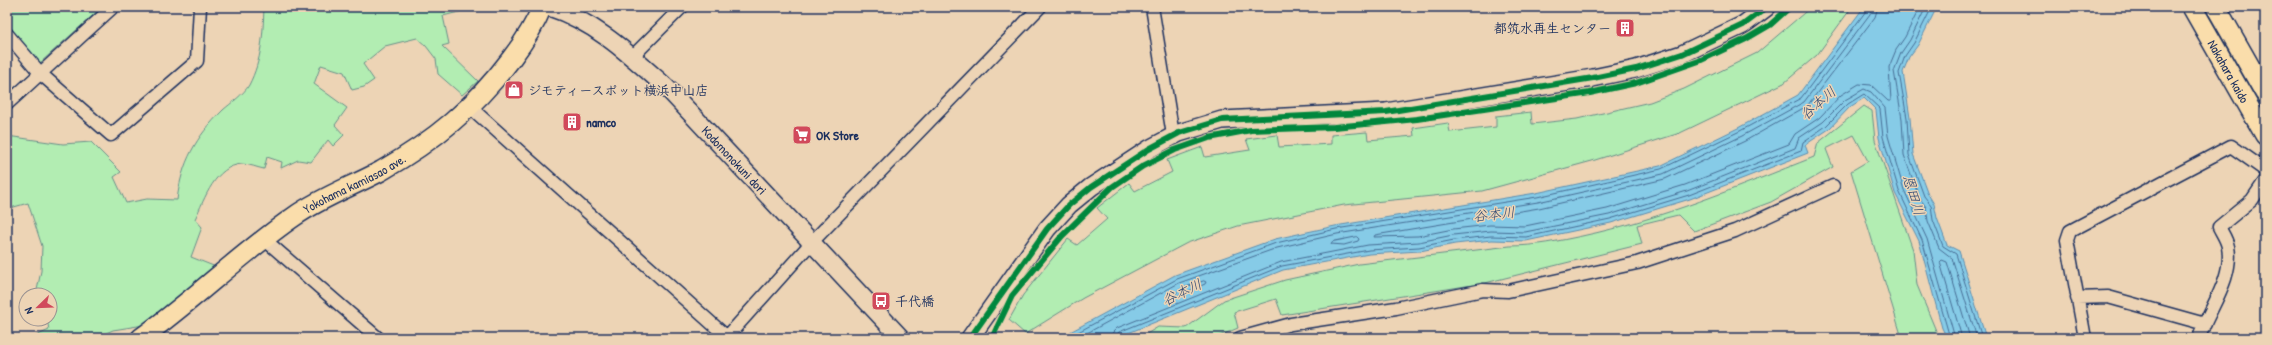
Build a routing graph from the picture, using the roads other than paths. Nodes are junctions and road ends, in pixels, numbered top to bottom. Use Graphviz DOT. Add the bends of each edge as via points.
graph roads {
  1 [pos="113,7"];
  2 [pos="200,7"];
  3 [pos="542,7"];
  4 [pos="549,7"];
  5 [pos="682,7"];
  6 [pos="1040,7"];
  7 [pos="1152,7"];
  8 [pos="1767,7"];
  9 [pos="2192,7"];
  10 [pos="2216,7"];
  11 [pos="7,34"];
  12 [pos="632,57"];
  13 [pos="41,74"];
  14 [pos="2265,93"];
  15 [pos="7,104"];
  16 [pos="470,107"];
  17 [pos="2265,135"];
  18 [pos="1173,136"];
  19 [pos="2265,170"];
  20 [pos="2265,176"];
  21 [pos="2265,181"];
  22 [pos="1833,186"];
  23 [pos="264,239"];
  24 [pos="812,242"];
  25 [pos="2077,298"];
  26 [pos="2205,324"];
  27 [pos="141,338"];
  28 [pos="378,338"];
  29 [pos="727,338"];
  30 [pos="901,338"];
  31 [pos="970,338"];
  32 [pos="1240,338"];
  33 [pos="2085,338"];
  34 [pos="2200,338"];
  1 -- 13 [label="street"];
  2 -- 13 [label="street" via="197,61 111,135"];
  3 -- 16 [label="main road, Yokohama kamiasao ave." via="529,35 493,83"];
  4 -- 12 [label="street, Kodomonokuni dori" via="575,17 600,32"];
  5 -- 12 [label="street"];
  6 -- 24 [label="street"];
  7 -- 18 [label="street"];
  8 -- 18 [label="street" via="1743,25 1682,54 1636,69 1386,112 1222,120"];
  9 -- 17 [label="main road, Nakahara kaido"];
  10 -- 14 [label="main road, Nakahara kaido"];
  11 -- 13 [label="street"];
  12 -- 24 [label="street, Kodomonokuni dori" via="667,88"];
  13 -- 15 [label="street"];
  16 -- 23 [label="main road, Yokohama kamiasao ave." via="413,151 297,215"];
  16 -- 29 [label="street"];
  18 -- 31 [label="street" via="1091,187 1069,204 1047,229"];
  19 -- 20 [label="street"];
  19 -- 25 [label="street" via="2231,146 2070,231 2067,240"];
  21 -- 26 [label="street" via="2252,200 2220,227 2228,246 2229,259 2224,282"];
  22 -- 32 [label="street" via="1735,231 1637,263 1508,291 1483,290 1396,308 1291,324"];
  23 -- 27 [label="main road, Yokohama kamiasao ave." via="180,310"];
  23 -- 28 [label="street"];
  24 -- 29 [label="street"];
  24 -- 30 [label="street, Kodomonokuni dori"];
  25 -- 26 [label="street" via="2108,297"];
  25 -- 33 [label="street"];
  26 -- 34 [label="street"];
}
